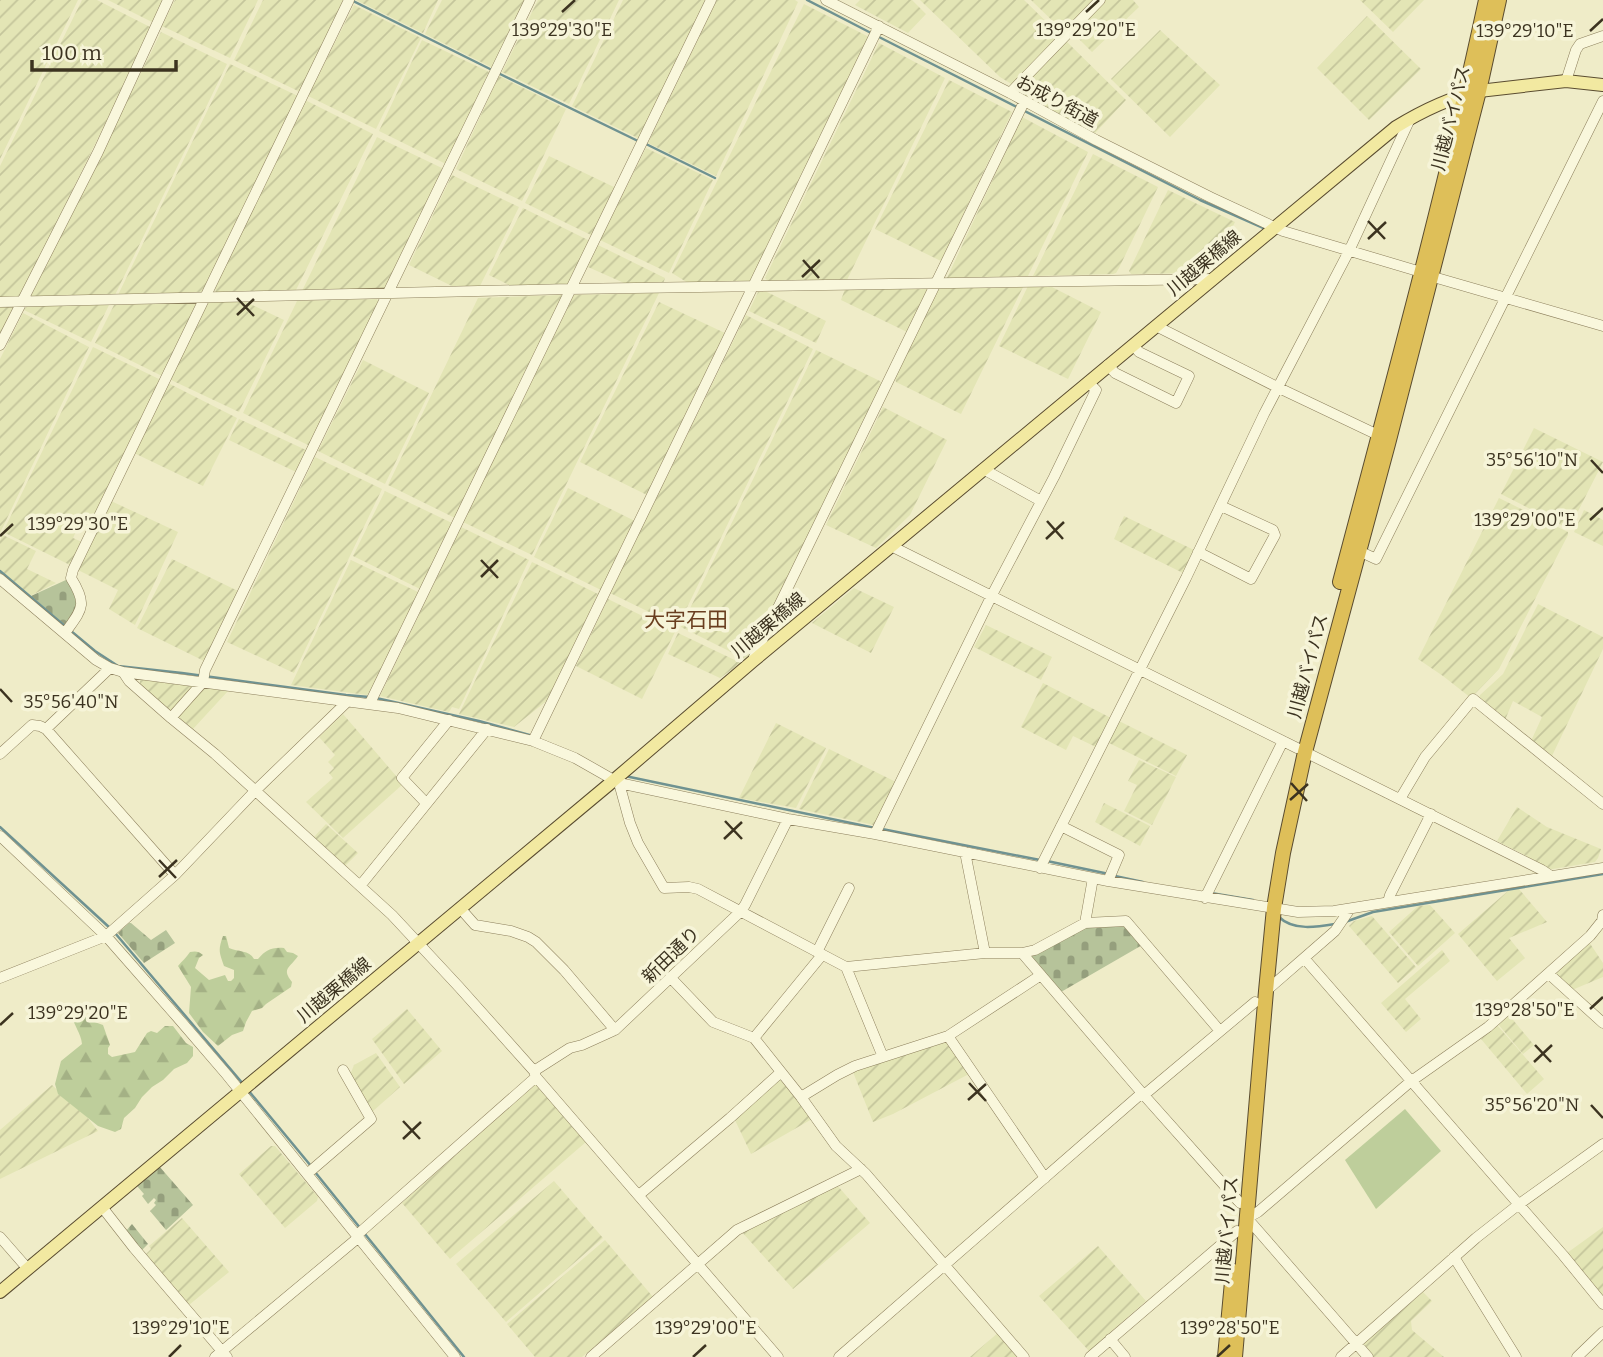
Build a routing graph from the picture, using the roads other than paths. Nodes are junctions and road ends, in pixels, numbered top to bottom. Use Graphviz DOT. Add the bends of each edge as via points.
graph roads {
  1 [pos="168,0"];
  2 [pos="349,0"];
  3 [pos="530,0"];
  4 [pos="711,0"];
  5 [pos="826,0"];
  6 [pos="1100,0"];
  7 [pos="1496,0"];
  8 [pos="879,26"];
  9 [pos="1603,36"];
  10 [pos="1566,81"];
  11 [pos="1603,85"];
  12 [pos="1472,92"];
  13 [pos="1010,93"];
  14 [pos="1603,100"];
  15 [pos="1024,102"];
  16 [pos="1410,118"];
  17 [pos="1275,227"];
  18 [pos="1349,251"];
  19 [pos="1425,274"];
  20 [pos="1213,279"];
  21 [pos="935,284"];
  22 [pos="754,286"];
  23 [pos="570,289"];
  24 [pos="387,294"];
  25 [pos="205,298"];
  26 [pos="1505,299"];
  27 [pos="0,302"];
  28 [pos="21,302"];
  29 [pos="1156,326"];
  30 [pos="1603,326"];
  31 [pos="0,345"];
  32 [pos="1133,345"];
  33 [pos="1108,365"];
  34 [pos="1088,382"];
  35 [pos="1279,388"];
  36 [pos="1378,435"];
  37 [pos="983,469"];
  38 [pos="1041,501"];
  39 [pos="1221,506"];
  40 [pos="891,545"];
  41 [pos="1359,551"];
  42 [pos="1198,552"];
  43 [pos="0,579"];
  44 [pos="992,596"];
  45 [pos="65,633"];
  46 [pos="752,661"];
  47 [pos="110,668"];
  48 [pos="1140,668"];
  49 [pos="123,672"];
  50 [pos="203,682"];
  51 [pos="347,702"];
  52 [pos="370,703"];
  53 [pos="171,718"];
  54 [pos="449,720"];
  55 [pos="46,729"];
  56 [pos="487,729"];
  57 [pos="533,741"];
  58 [pos="1283,741"];
  59 [pos="1301,750"];
  60 [pos="0,754"];
  61 [pos="616,782"];
  62 [pos="256,791"];
  63 [pos="1400,799"];
  64 [pos="426,803"];
  65 [pos="1603,804"];
  66 [pos="1431,814"];
  67 [pos="788,819"];
  68 [pos="1062,826"];
  69 [pos="875,834"];
  70 [pos="0,836"];
  71 [pos="965,852"];
  72 [pos="1040,868"];
  73 [pos="1603,868"];
  74 [pos="175,875"];
  75 [pos="1551,876"];
  76 [pos="1093,878"];
  77 [pos="1108,881"];
  78 [pos="360,887"];
  79 [pos="849,888"];
  80 [pos="1205,898"];
  81 [pos="1388,902"];
  82 [pos="1270,907"];
  83 [pos="460,908"];
  84 [pos="1350,909"];
  85 [pos="740,912"];
  86 [pos="1603,915"];
  87 [pos="1085,923"];
  88 [pos="106,936"];
  89 [pos="419,943"];
  90 [pos="819,953"];
  91 [pos="985,953"];
  92 [pos="1023,953"];
  93 [pos="1304,958"];
  94 [pos="846,967"];
  95 [pos="1549,974"];
  96 [pos="1041,975"];
  97 [pos="670,977"];
  98 [pos="0,978"];
  99 [pos="1261,996"];
  100 [pos="1603,1023"];
  101 [pos="615,1030"];
  102 [pos="1220,1031"];
  103 [pos="948,1036"];
  104 [pos="754,1038"];
  105 [pos="883,1057"];
  106 [pos="343,1070"];
  107 [pos="780,1073"];
  108 [pos="535,1074"];
  109 [pos="1410,1082"];
  110 [pos="241,1092"];
  111 [pos="1143,1094"];
  112 [pos="801,1097"];
  113 [pos="1603,1143"];
  114 [pos="861,1169"];
  115 [pos="307,1174"];
  116 [pos="1045,1178"];
  117 [pos="639,1195"];
  118 [pos="1240,1203"];
  119 [pos="1518,1205"];
  120 [pos="102,1207"];
  121 [pos="1247,1218"];
  122 [pos="1237,1231"];
  123 [pos="358,1236"];
  124 [pos="0,1237"];
  125 [pos="1454,1257"];
  126 [pos="698,1263"];
  127 [pos="944,1266"];
  128 [pos="28,1269"];
  129 [pos="0,1292"];
  130 [pos="1603,1304"];
  131 [pos="1603,1332"];
  132 [pos="1110,1339"];
  133 [pos="1356,1343"];
  134 [pos="221,1355"];
  135 [pos="455,1357"];
  136 [pos="591,1357"];
  137 [pos="778,1357"];
  138 [pos="839,1357"];
  139 [pos="1024,1357"];
  140 [pos="1090,1357"];
  141 [pos="1125,1357"];
  142 [pos="1225,1357"];
  143 [pos="1235,1357"];
  144 [pos="1340,1357"];
  145 [pos="1368,1357"];
  146 [pos="1516,1357"];
  147 [pos="1577,1357"];
  1 -- 28 [label="street" via="98,152"];
  2 -- 25 [label="street"];
  3 -- 24 [label="street"];
  4 -- 23 [label="street"];
  5 -- 8 [label="street, お成り街道"];
  6 -- 13 [label="street"];
  7 -- 12 [label="highway, 川越バイパス"];
  8 -- 13 [label="street, お成り街道"];
  8 -- 22 [label="street"];
  9 -- 10 [label="street" via="1580,44"];
  10 -- 11 [label="main road, 川越栗橋線"];
  10 -- 12 [label="main road, 川越栗橋線"];
  12 -- 16 [label="main road, 川越栗橋線"];
  12 -- 19 [label="highway, 川越バイパス"];
  13 -- 15 [label="street, お成り街道"];
  14 -- 26 [label="street"];
  15 -- 17 [label="street, お成り街道"];
  15 -- 21 [label="street"];
  16 -- 17 [label="main road, 川越栗橋線"];
  16 -- 18 [label="street"];
  17 -- 18 [label="street, お成り街道"];
  17 -- 20 [label="main road, 川越栗橋線"];
  18 -- 19 [label="street, お成り街道"];
  18 -- 35 [label="street"];
  19 -- 26 [label="street, お成り街道"];
  19 -- 36 [label="highway, 川越バイパス"];
  19 -- 41 [label="highway, 川越バイパス"];
  20 -- 21 [label="street"];
  20 -- 29 [label="main road, 川越栗橋線"];
  21 -- 22 [label="street"];
  21 -- 46 [label="street"];
  22 -- 23 [label="street"];
  22 -- 57 [label="street"];
  23 -- 24 [label="street"];
  23 -- 52 [label="street"];
  24 -- 25 [label="street"];
  24 -- 50 [label="street"];
  25 -- 28 [label="street"];
  25 -- 45 [label="street" via="73,570 71,578 82,604"];
  26 -- 30 [label="street, お成り街道"];
  26 -- 41 [label="street" via="1376,559"];
  27 -- 28 [label="street"];
  28 -- 31 [label="street"];
  29 -- 32 [label="main road, 川越栗橋線"];
  29 -- 35 [label="street"];
  32 -- 33 [label="main road, 川越栗橋線"];
  32 -- 33 [label="street" via="1189,376 1176,403 1115,373"];
  33 -- 34 [label="main road, 川越栗橋線"];
  34 -- 37 [label="main road, 川越栗橋線"];
  34 -- 38 [label="street" via="1096,390"];
  35 -- 36 [label="street"];
  35 -- 39 [label="street"];
  36 -- 59 [label="highway, 川越バイパス"];
  37 -- 38 [label="street"];
  37 -- 40 [label="main road, 川越栗橋線"];
  38 -- 44 [label="street"];
  39 -- 42 [label="street"];
  39 -- 42 [label="street" via="1273,530 1275,536 1251,579"];
  40 -- 44 [label="street"];
  40 -- 46 [label="main road, 川越栗橋線"];
  41 -- 59 [label="highway, 川越バイパス"];
  42 -- 48 [label="street"];
  43 -- 45 [label="street"];
  44 -- 48 [label="street"];
  44 -- 69 [label="street"];
  45 -- 47 [label="street"];
  46 -- 61 [label="main road, 川越栗橋線"];
  47 -- 49 [label="street"];
  47 -- 55 [label="street"];
  48 -- 58 [label="street"];
  48 -- 68 [label="street"];
  49 -- 50 [label="street"];
  49 -- 53 [label="street"];
  50 -- 51 [label="street"];
  50 -- 53 [label="street"];
  51 -- 52 [label="street"];
  51 -- 62 [label="street"];
  52 -- 54 [label="street"];
  53 -- 62 [label="street"];
  54 -- 56 [label="street"];
  54 -- 64 [label="street" via="402,778"];
  55 -- 60 [label="street" via="32,725"];
  55 -- 74 [label="street"];
  56 -- 57 [label="street"];
  56 -- 64 [label="street"];
  57 -- 61 [label="street"];
  58 -- 59 [label="street"];
  58 -- 80 [label="street"];
  59 -- 63 [label="street"];
  59 -- 82 [label="highway, 川越バイパス"];
  61 -- 67 [label="street"];
  61 -- 83 [label="main road, 川越栗橋線"];
  61 -- 85 [label="street" via="638,843 664,888 698,889"];
  62 -- 74 [label="street"];
  62 -- 78 [label="street"];
  63 -- 65 [label="street" via="1425,757 1473,699"];
  63 -- 66 [label="street"];
  64 -- 78 [label="street"];
  66 -- 75 [label="street"];
  66 -- 81 [label="street"];
  67 -- 69 [label="street"];
  67 -- 85 [label="street, 新田通り"];
  68 -- 72 [label="street"];
  68 -- 77 [label="street" via="1119,855"];
  69 -- 71 [label="street"];
  70 -- 88 [label="street"];
  71 -- 72 [label="street"];
  71 -- 91 [label="street"];
  72 -- 76 [label="street"];
  73 -- 75 [label="street"];
  74 -- 88 [label="street"];
  75 -- 81 [label="street"];
  76 -- 77 [label="street"];
  76 -- 87 [label="street"];
  77 -- 80 [label="street"];
  78 -- 89 [label="street"];
  79 -- 90 [label="street"];
  80 -- 82 [label="street"];
  81 -- 84 [label="street"];
  82 -- 84 [label="street" via="1314,913"];
  82 -- 99 [label="highway, 川越バイパス"];
  83 -- 89 [label="main road, 川越栗橋線"];
  83 -- 101 [label="street" via="475,925 511,931 536,942"];
  84 -- 93 [label="street" via="1335,931"];
  85 -- 90 [label="street"];
  85 -- 97 [label="street, 新田通り"];
  86 -- 95 [label="street" via="1590,936"];
  87 -- 92 [label="street"];
  87 -- 102 [label="street" via="1126,921 1131,925"];
  88 -- 98 [label="street"];
  88 -- 110 [label="street"];
  89 -- 108 [label="street"];
  89 -- 110 [label="main road, 川越栗橋線"];
  90 -- 94 [label="street"];
  90 -- 104 [label="street"];
  91 -- 92 [label="street"];
  91 -- 94 [label="street"];
  92 -- 96 [label="street"];
  93 -- 99 [label="street"];
  93 -- 109 [label="street"];
  94 -- 105 [label="street"];
  95 -- 100 [label="street"];
  95 -- 109 [label="street" via="1488,1027"];
  96 -- 103 [label="street"];
  96 -- 111 [label="street"];
  97 -- 101 [label="street, 新田通り"];
  97 -- 104 [label="street" via="713,1022"];
  99 -- 102 [label="street"];
  99 -- 118 [label="highway, 川越バイパス"];
  99 -- 121 [label="highway, 川越バイパス"];
  101 -- 108 [label="street, 新田通り" via="570,1048"];
  102 -- 111 [label="street"];
  103 -- 105 [label="street"];
  103 -- 116 [label="street"];
  104 -- 107 [label="street"];
  105 -- 112 [label="street" via="855,1066"];
  106 -- 115 [label="street" via="371,1119"];
  107 -- 112 [label="street"];
  107 -- 117 [label="street"];
  108 -- 117 [label="street"];
  108 -- 123 [label="street, 新田通り"];
  109 -- 119 [label="street"];
  109 -- 121 [label="street"];
  110 -- 115 [label="street"];
  110 -- 120 [label="main road, 川越栗橋線"];
  111 -- 116 [label="street"];
  111 -- 118 [label="street"];
  112 -- 114 [label="street" via="836,1146"];
  113 -- 119 [label="street"];
  114 -- 126 [label="street" via="737,1230"];
  114 -- 127 [label="street"];
  115 -- 123 [label="street"];
  116 -- 127 [label="street"];
  117 -- 126 [label="street"];
  118 -- 122 [label="highway, 川越バイパス"];
  119 -- 125 [label="street"];
  119 -- 130 [label="street"];
  120 -- 128 [label="main road, 川越栗橋線"];
  120 -- 134 [label="street"];
  121 -- 133 [label="street"];
  121 -- 143 [label="highway, 川越バイパス"];
  122 -- 132 [label="street"];
  122 -- 142 [label="highway, 川越バイパス"];
  123 -- 134 [label="street, 新田通り"];
  123 -- 135 [label="street"];
  124 -- 128 [label="street"];
  125 -- 133 [label="street"];
  125 -- 146 [label="street"];
  126 -- 136 [label="street"];
  126 -- 137 [label="street"];
  127 -- 138 [label="street"];
  127 -- 139 [label="street"];
  128 -- 129 [label="main road, 川越栗橋線"];
  131 -- 147 [label="street"];
  132 -- 140 [label="street"];
  132 -- 141 [label="street"];
  133 -- 144 [label="street"];
  133 -- 145 [label="street"];
}
